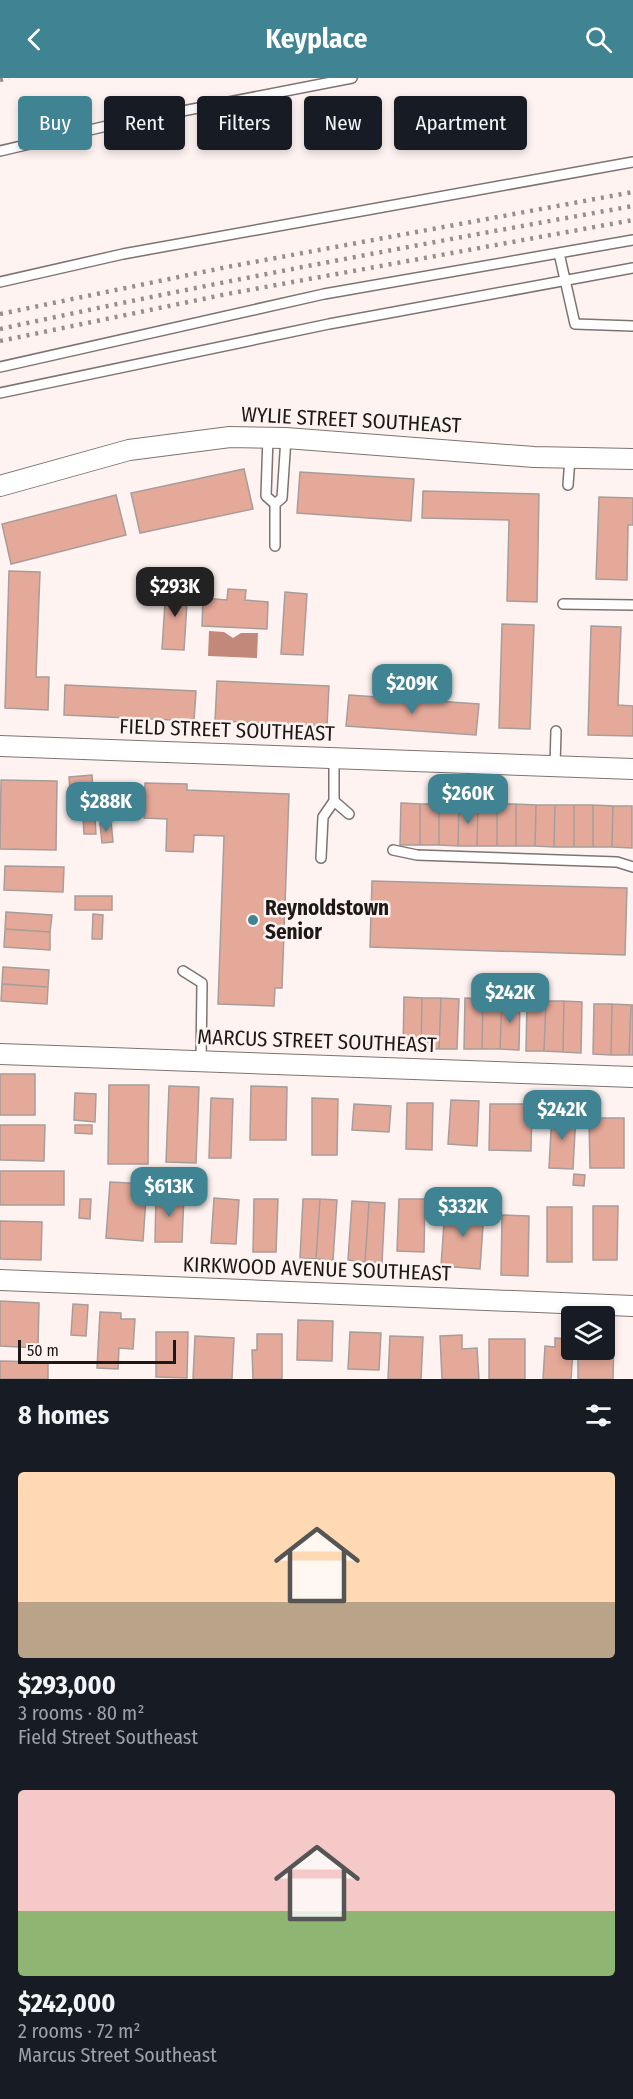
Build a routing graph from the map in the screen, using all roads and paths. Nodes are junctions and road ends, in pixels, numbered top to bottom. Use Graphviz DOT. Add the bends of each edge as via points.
graph roads {
  1 [pos="352,78"];
  2 [pos="0,151"];
  3 [pos="633,162"];
  4 [pos="633,240"];
  5 [pos="559,254"];
  6 [pos="633,268"];
  7 [pos="566,280"];
  8 [pos="0,282"];
  9 [pos="633,326"];
  10 [pos="0,367"];
  11 [pos="0,393"];
  12 [pos="277,437"];
  13 [pos="570,458"];
  14 [pos="633,459"];
  15 [pos="568,485"];
  16 [pos="0,486"];
  17 [pos="275,504"];
  18 [pos="275,546"];
  19 [pos="563,604"];
  20 [pos="633,605"];
  21 [pos="556,731"];
  22 [pos="0,746"];
  23 [pos="334,758"];
  24 [pos="555,766"];
  25 [pos="633,769"];
  26 [pos="334,801"];
  27 [pos="349,814"];
  28 [pos="393,850"];
  29 [pos="321,858"];
  30 [pos="633,867"];
  31 [pos="183,971"];
  32 [pos="0,1054"];
  33 [pos="201,1061"];
  34 [pos="633,1077"];
  35 [pos="0,1280"];
  36 [pos="633,1306"];
  1 -- 2 [label="lane"];
  3 -- 8 [label="lane" via="123,254"];
  4 -- 5 [label="lane"];
  5 -- 7 [label="lane"];
  5 -- 10 [label="lane" via="324,294"];
  6 -- 7 [label="lane"];
  7 -- 9 [label="lane" via="575,324"];
  7 -- 11 [label="lane" via="329,324"];
  12 -- 13 [label="street, WYLIE STREET SOUTHEAST"];
  12 -- 16 [label="street, WYLIE STREET SOUTHEAST" via="230,437 129,450"];
  12 -- 17 [label="lane" via="282,498"];
  12 -- 17 [label="lane" via="266,496"];
  13 -- 14 [label="street, WYLIE STREET SOUTHEAST"];
  13 -- 15 [label="lane"];
  17 -- 18 [label="lane"];
  19 -- 20 [label="lane"];
  21 -- 24 [label="lane"];
  22 -- 23 [label="street, FIELD STREET SOUTHEAST"];
  23 -- 24 [label="street, FIELD STREET SOUTHEAST"];
  23 -- 26 [label="lane"];
  24 -- 25 [label="street, FIELD STREET SOUTHEAST"];
  26 -- 27 [label="lane"];
  26 -- 29 [label="lane" via="323,817"];
  28 -- 30 [label="lane" via="417,855 618,862"];
  31 -- 33 [label="lane" via="202,983"];
  32 -- 33 [label="street, MARCUS STREET SOUTHEAST"];
  33 -- 34 [label="street, MARCUS STREET SOUTHEAST"];
  35 -- 36 [label="street, KIRKWOOD AVENUE SOUTHEAST"];
}
